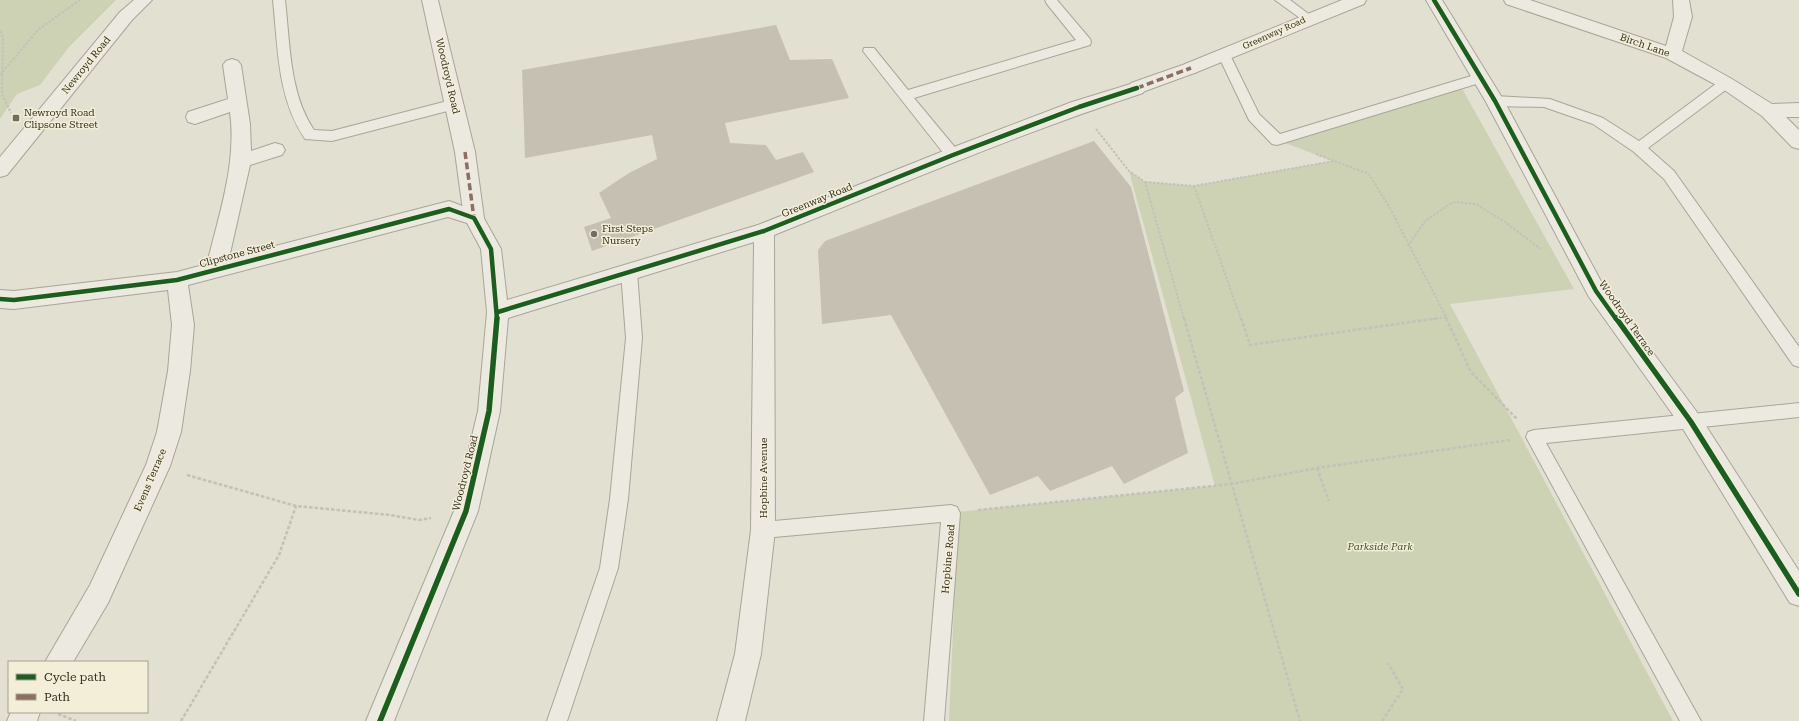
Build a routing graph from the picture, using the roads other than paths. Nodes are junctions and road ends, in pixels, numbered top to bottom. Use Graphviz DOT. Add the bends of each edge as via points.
graph roads {
  1 [pos="144,0"];
  2 [pos="279,0"];
  3 [pos="430,0"];
  4 [pos="1281,0"];
  5 [pos="1358,0"];
  6 [pos="1434,0"];
  7 [pos="1512,0"];
  8 [pos="1681,0"];
  9 [pos="1051,1"];
  10 [pos="1308,18"];
  11 [pos="869,51"];
  12 [pos="1672,54"];
  13 [pos="1224,56"];
  14 [pos="232,65"];
  15 [pos="1481,78"];
  16 [pos="1726,83"];
  17 [pos="905,96"];
  18 [pos="1495,101"];
  19 [pos="238,102"];
  20 [pos="455,104"];
  21 [pos="1799,110"];
  22 [pos="1768,112"];
  23 [pos="195,117"];
  24 [pos="1799,142"];
  25 [pos="1639,148"];
  26 [pos="275,150"];
  27 [pos="953,155"];
  28 [pos="241,161"];
  29 [pos="0,170"];
  30 [pos="474,218"];
  31 [pos="764,232"];
  32 [pos="216,269"];
  33 [pos="629,272"];
  34 [pos="177,280"];
  35 [pos="0,299"];
  36 [pos="498,312"];
  37 [pos="1799,360"];
  38 [pos="1799,410"];
  39 [pos="1691,422"];
  40 [pos="763,530"];
  41 [pos="1799,594"];
  42 [pos="59,661"];
  43 [pos="380,721"];
  44 [pos="557,721"];
  45 [pos="731,721"];
  46 [pos="934,721"];
  47 [pos="1691,721"];
  1 -- 29 [label="street, Newroyd Road" via="126,16"];
  2 -- 20 [label="lane" via="291,95 303,127 310,135 332,136"];
  3 -- 20 [label="street, Woodroyd Road"];
  4 -- 10 [label="lane"];
  5 -- 10 [label="street, Greenway Road"];
  6 -- 15 [label="street, Woodroyd Terrace"];
  7 -- 12 [label="street, Birch Lane"];
  8 -- 12 [label="street" via="1683,17"];
  9 -- 17 [label="lane" via="1085,42"];
  10 -- 13 [label="street, Greenway Road"];
  11 -- 17 [label="lane"];
  12 -- 16 [label="street, Birch Lane"];
  13 -- 15 [label="lane" via="1254,117 1277,140"];
  13 -- 27 [label="street, Greenway Road"];
  14 -- 19 [label="street"];
  15 -- 18 [label="street, Woodroyd Terrace"];
  16 -- 22 [label="street, Birch Lane"];
  16 -- 25 [label="lane"];
  17 -- 27 [label="lane"];
  18 -- 25 [label="lane" via="1545,102 1598,121"];
  18 -- 39 [label="street, Woodroyd Terrace" via="1596,291"];
  19 -- 23 [label="street"];
  19 -- 28 [label="street"];
  20 -- 30 [label="street, Woodroyd Road"];
  21 -- 22 [label="street"];
  22 -- 24 [label="street, Birch Lane"];
  25 -- 37 [label="lane" via="1669,175"];
  26 -- 28 [label="street"];
  27 -- 31 [label="street, Greenway Road"];
  28 -- 32 [label="street"];
  30 -- 32 [label="street, Clipstone Street" via="448,209"];
  30 -- 36 [label="street, Woodroyd Road" via="491,249"];
  31 -- 33 [label="street, Greenway Road"];
  31 -- 40 [label="street, Hopbine Avenue"];
  32 -- 34 [label="street, Clipstone Street"];
  33 -- 36 [label="street, Greenway Road"];
  33 -- 44 [label="lane" via="634,338 619,499 609,568"];
  34 -- 35 [label="street, Clipstone Street" via="14,300"];
  34 -- 42 [label="street, Evens Terrace" via="183,325 170,432 158,466 99,594"];
  36 -- 43 [label="street, Woodroyd Road" via="489,411 466,511"];
  38 -- 39 [label="lane"];
  39 -- 41 [label="street, Woodroyd Terrace"];
  39 -- 47 [label="lane" via="1534,437"];
  40 -- 45 [label="street, Hopbine Avenue" via="748,654"];
  40 -- 46 [label="lane, Hopbine Road" via="951,513"];
}
